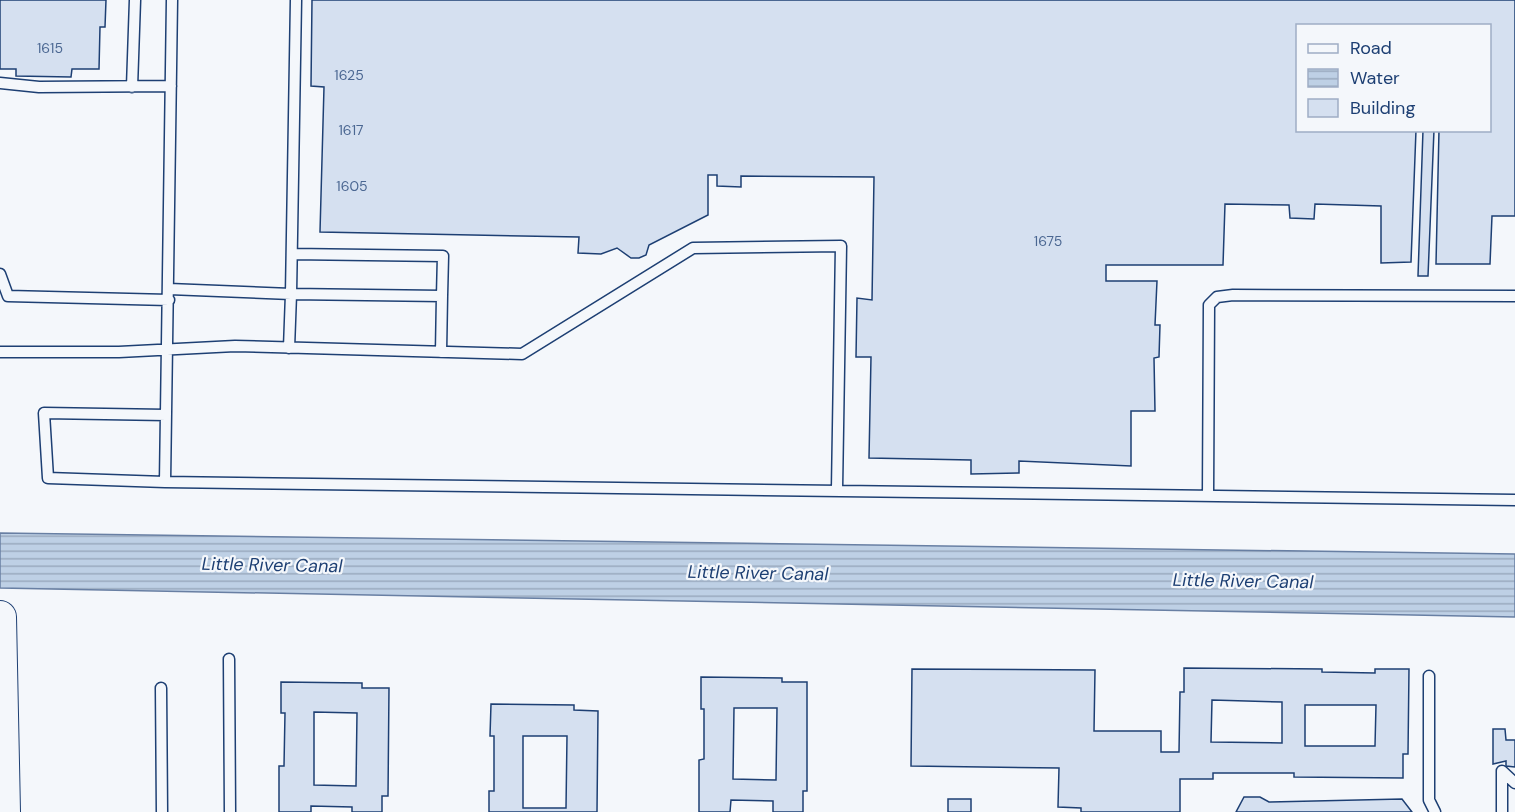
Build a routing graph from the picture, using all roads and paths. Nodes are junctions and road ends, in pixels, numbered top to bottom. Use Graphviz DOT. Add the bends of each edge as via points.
graph roads {
  1 [pos="135,0"];
  2 [pos="172,0"];
  3 [pos="296,0"];
  4 [pos="0,83"];
  5 [pos="171,86"];
  6 [pos="132,87"];
  7 [pos="292,254"];
  8 [pos="0,274"];
  9 [pos="169,294"];
  10 [pos="291,294"];
  11 [pos="442,296"];
  12 [pos="1515,296"];
  13 [pos="167,348"];
  14 [pos="289,348"];
  15 [pos="0,352"];
  16 [pos="441,352"];
  17 [pos="166,415"];
  18 [pos="165,482"];
  19 [pos="837,489"];
  20 [pos="1208,495"];
  21 [pos="1515,500"];
  22 [pos="0,617"];
  23 [pos="0,629"];
  24 [pos="229,659"];
  25 [pos="1429,676"];
  26 [pos="161,688"];
  27 [pos="1515,783"];
  28 [pos="4,812"];
  29 [pos="162,812"];
  30 [pos="230,812"];
  31 [pos="1435,812"];
  32 [pos="1502,812"];
  1 -- 6 [label="lane"];
  2 -- 5 [label="lane"];
  3 -- 7 [label="lane"];
  4 -- 6 [label="lane"];
  5 -- 6 [label="lane"];
  5 -- 9 [label="lane"];
  7 -- 10 [label="lane"];
  7 -- 11 [label="lane" via="443,256"];
  8 -- 9 [label="lane" via="8,296"];
  9 -- 10 [label="lane"];
  9 -- 13 [label="lane"];
  10 -- 11 [label="lane"];
  10 -- 14 [label="lane"];
  11 -- 16 [label="lane"];
  12 -- 20 [label="lane" via="1217,297 1209,305"];
  13 -- 14 [label="lane"];
  13 -- 15 [label="lane"];
  13 -- 17 [label="lane"];
  14 -- 16 [label="lane"];
  16 -- 19 [label="lane" via="522,354 693,248 841,246"];
  17 -- 18 [label="lane"];
  17 -- 18 [label="lane" via="44,413 48,478"];
  18 -- 19 [label="lane"];
  19 -- 20 [label="lane"];
  20 -- 21 [label="lane"];
  22 -- 23 [label="main road"];
  23 -- 28 [label="main road"];
  24 -- 30 [label="lane"];
  25 -- 31 [label="lane" via="1429,800"];
  26 -- 29 [label="lane"];
  27 -- 32 [label="lane" via="1502,771"];
}
